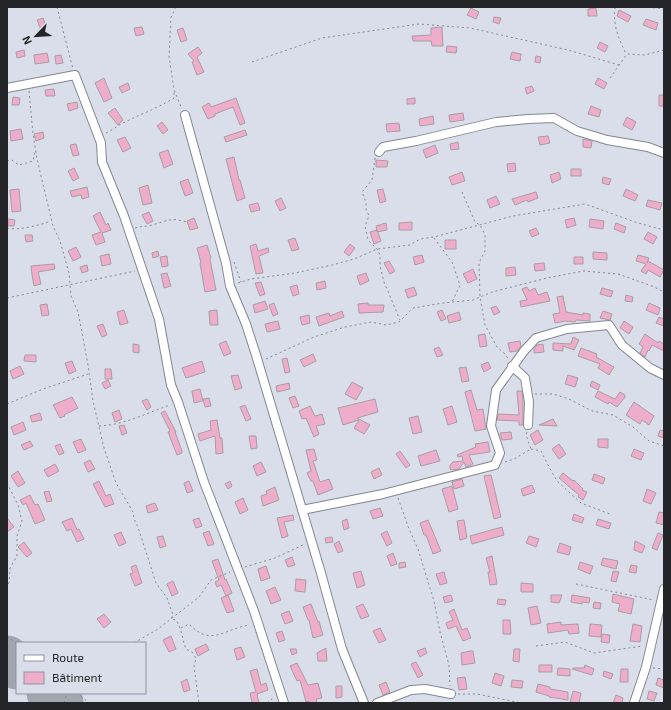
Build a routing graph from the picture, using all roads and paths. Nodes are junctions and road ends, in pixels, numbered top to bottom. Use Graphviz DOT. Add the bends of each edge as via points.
graph roads {
  1 [pos="58,7"];
  2 [pos="176,7"];
  3 [pos="615,7"];
  4 [pos="648,7"];
  5 [pos="664,9"];
  6 [pos="664,50"];
  7 [pos="627,54"];
  8 [pos="252,62"];
  9 [pos="619,64"];
  10 [pos="75,75"];
  11 [pos="610,78"];
  12 [pos="28,84"];
  13 [pos="7,88"];
  14 [pos="174,90"];
  15 [pos="185,115"];
  16 [pos="98,136"];
  17 [pos="36,151"];
  18 [pos="379,152"];
  19 [pos="664,153"];
  20 [pos="7,161"];
  21 [pos="462,192"];
  22 [pos="52,221"];
  23 [pos="187,222"];
  24 [pos="480,225"];
  25 [pos="7,228"];
  26 [pos="664,230"];
  27 [pos="434,237"];
  28 [pos="132,239"];
  29 [pos="377,249"];
  30 [pos="142,270"];
  31 [pos="70,285"];
  32 [pos="230,286"];
  33 [pos="664,292"];
  34 [pos="480,297"];
  35 [pos="7,298"];
  36 [pos="452,302"];
  37 [pos="400,321"];
  38 [pos="258,362"];
  39 [pos="512,366"];
  40 [pos="89,374"];
  41 [pos="664,376"];
  42 [pos="528,394"];
  43 [pos="178,402"];
  44 [pos="7,404"];
  45 [pos="528,425"];
  46 [pos="99,426"];
  47 [pos="664,446"];
  48 [pos="531,449"];
  49 [pos="495,465"];
  50 [pos="7,483"];
  51 [pos="395,491"];
  52 [pos="302,510"];
  53 [pos="610,514"];
  54 [pos="311,541"];
  55 [pos="237,569"];
  56 [pos="576,584"];
  57 [pos="7,585"];
  58 [pos="664,589"];
  59 [pos="661,602"];
  60 [pos="171,619"];
  61 [pos="7,621"];
  62 [pos="7,626"];
  63 [pos="181,628"];
  64 [pos="259,629"];
  65 [pos="7,636"];
  66 [pos="136,642"];
  67 [pos="16,643"];
  68 [pos="651,645"];
  69 [pos="536,646"];
  70 [pos="646,667"];
  71 [pos="664,669"];
  72 [pos="280,693"];
  73 [pos="78,694"];
  74 [pos="451,694"];
  75 [pos="89,703"];
  76 [pos="199,703"];
  77 [pos="267,703"];
  78 [pos="284,703"];
  79 [pos="364,703"];
  80 [pos="377,703"];
  81 [pos="521,703"];
  82 [pos="634,703"];
  1 -- 10 [label="path"];
  2 -- 14 [label="path" via="171,17 169,56"];
  3 -- 7 [label="path" via="614,21 620,42"];
  4 -- 5 [label="path"];
  6 -- 7 [label="path" via="645,55"];
  7 -- 9 [label="path"];
  8 -- 9 [label="path" via="322,38 419,24 470,28"];
  9 -- 11 [label="path"];
  10 -- 12 [label="street"];
  10 -- 16 [label="street"];
  12 -- 13 [label="street"];
  12 -- 17 [label="path"];
  14 -- 15 [label="path"];
  14 -- 16 [label="path" via="174,98 163,105"];
  15 -- 32 [label="street"];
  16 -- 28 [label="street" via="102,162"];
  17 -- 20 [label="path" via="33,161 19,165 12,160"];
  17 -- 22 [label="path"];
  18 -- 19 [label="street" via="383,147 496,122 554,118 577,131"];
  18 -- 29 [label="path" via="375,158 372,180 362,192 369,216 365,226 368,240"];
  21 -- 24 [label="path" via="474,222"];
  22 -- 25 [label="path"];
  22 -- 31 [label="path" via="70,273"];
  23 -- 28 [label="path" via="171,219 151,226 140,226 133,230"];
  24 -- 26 [label="path" via="513,216 585,204"];
  24 -- 27 [label="path"];
  24 -- 34 [label="path" via="485,235 485,251 480,264"];
  27 -- 29 [label="path"];
  27 -- 36 [label="path" via="452,262 460,285"];
  28 -- 30 [label="street"];
  29 -- 32 [label="path" via="332,265 251,279"];
  29 -- 37 [label="path" via="384,282"];
  30 -- 31 [label="path"];
  30 -- 43 [label="street" via="159,319 171,385"];
  31 -- 35 [label="path"];
  31 -- 40 [label="path" via="71,296 78,312"];
  32 -- 38 [label="street"];
  33 -- 34 [label="path" via="618,274 583,271 547,278"];
  34 -- 36 [label="path"];
  34 -- 39 [label="path" via="489,334"];
  36 -- 37 [label="path" via="413,308"];
  37 -- 38 [label="path" via="386,325 371,322 345,327 314,337"];
  38 -- 52 [label="street"];
  39 -- 41 [label="street" via="536,338 566,329 609,325 622,345"];
  39 -- 42 [label="street" via="525,378"];
  39 -- 49 [label="street" via="496,390 491,426 500,453"];
  40 -- 44 [label="path"];
  40 -- 46 [label="path"];
  42 -- 45 [label="street"];
  42 -- 47 [label="path" via="553,394 592,410 613,415 649,441"];
  43 -- 46 [label="path" via="114,425"];
  43 -- 55 [label="street" via="204,482"];
  45 -- 48 [label="path" via="526,435"];
  46 -- 60 [label="path" via="116,483 133,512 156,583 169,603 173,615"];
  48 -- 49 [label="path" via="514,459"];
  48 -- 53 [label="path" via="541,451 557,481 581,504"];
  49 -- 51 [label="street"];
  50 -- 57 [label="path" via="18,505 22,521 17,536 17,556 10,568"];
  51 -- 52 [label="street"];
  51 -- 74 [label="path" via="418,549 434,601 450,665"];
  52 -- 54 [label="street"];
  54 -- 55 [label="path" via="276,558"];
  54 -- 79 [label="street" via="342,649"];
  55 -- 60 [label="path" via="211,580 199,597"];
  55 -- 64 [label="street"];
  56 -- 59 [label="path"];
  58 -- 59 [label="street"];
  59 -- 68 [label="street"];
  60 -- 63 [label="path" via="176,620"];
  60 -- 66 [label="path"];
  61 -- 62 [label="path"];
  63 -- 64 [label="path" via="189,624 196,632 208,636 222,634 249,624"];
  63 -- 76 [label="path" via="186,649 196,658 194,667"];
  64 -- 72 [label="street"];
  65 -- 67 [label="path"];
  68 -- 69 [label="path" via="594,653 565,642"];
  68 -- 70 [label="street"];
  70 -- 71 [label="path"];
  70 -- 82 [label="street"];
  72 -- 77 [label="path"];
  72 -- 78 [label="street"];
  73 -- 75 [label="path"];
  74 -- 80 [label="street" via="425,689 411,690"];
  74 -- 81 [label="path" via="477,694"];
}
